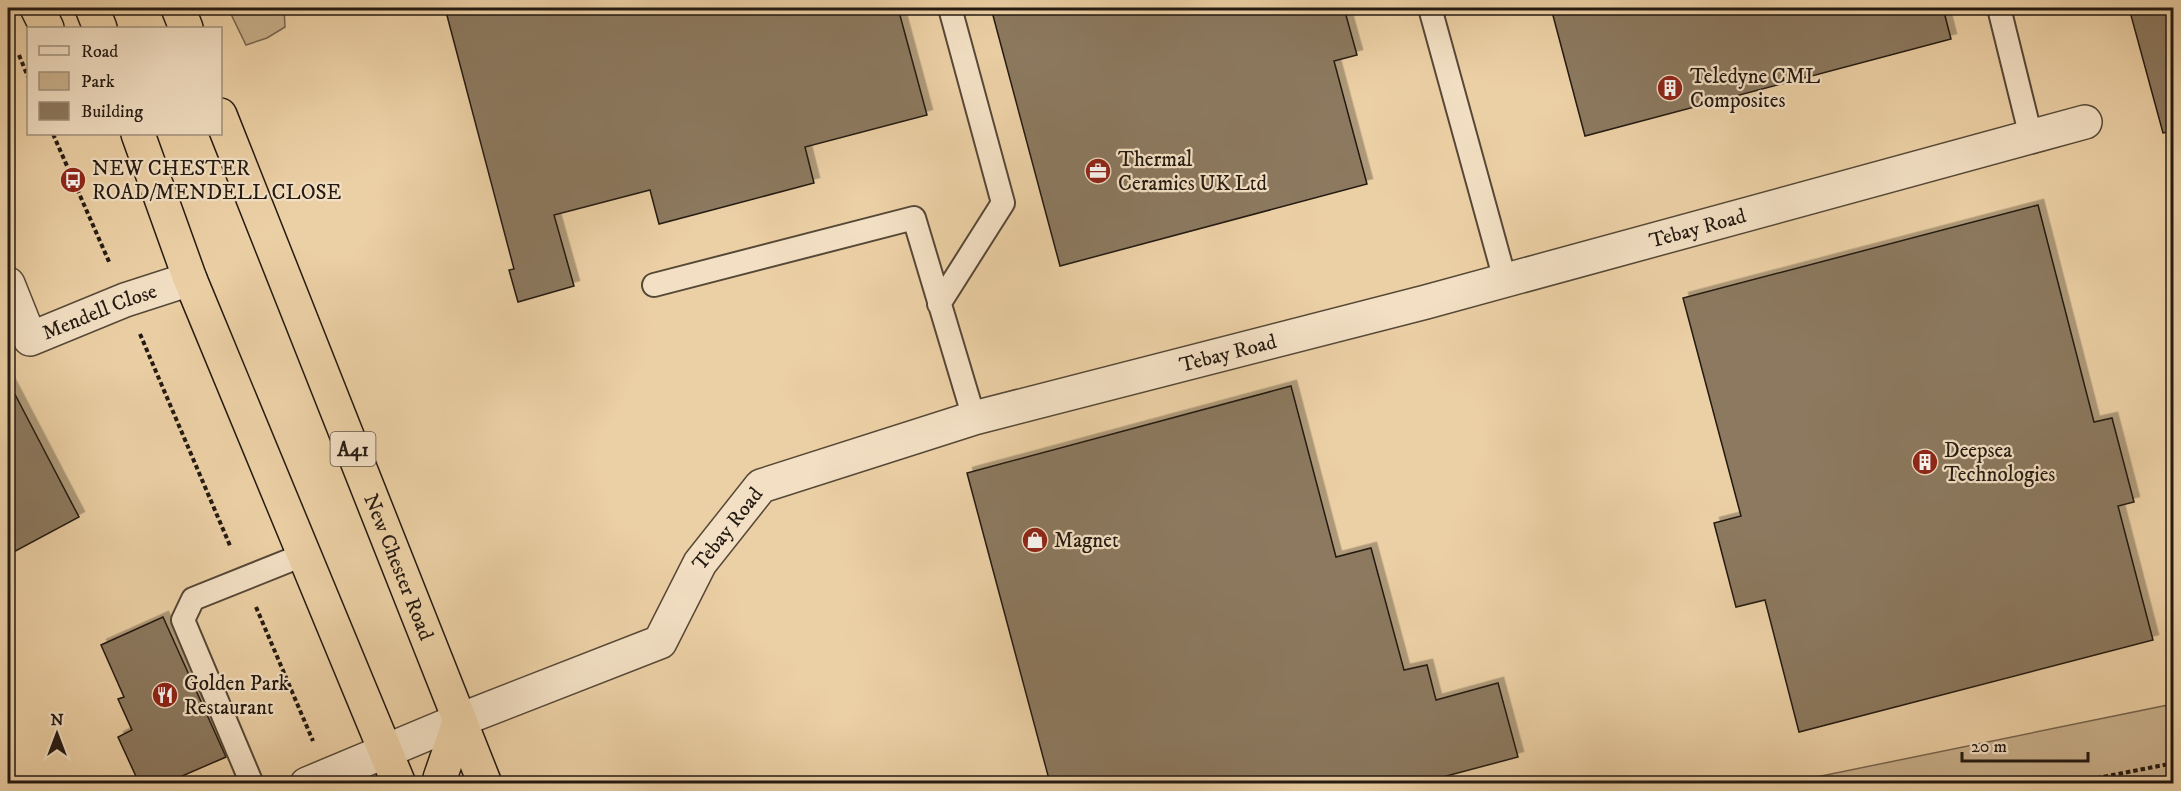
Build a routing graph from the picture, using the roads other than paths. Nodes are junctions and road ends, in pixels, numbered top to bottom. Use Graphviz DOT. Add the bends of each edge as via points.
graph roads {
  1 [pos="37,8"];
  2 [pos="92,8"];
  3 [pos="178,8"];
  4 [pos="950,8"];
  5 [pos="1430,8"];
  6 [pos="1999,8"];
  7 [pos="46,27"];
  8 [pos="100,27"];
  9 [pos="186,27"];
  10 [pos="222,120"];
  11 [pos="2085,122"];
  12 [pos="138,135"];
  13 [pos="2031,137"];
  14 [pos="190,279"];
  15 [pos="1505,280"];
  16 [pos="8,284"];
  17 [pos="654,285"];
  18 [pos="939,304"];
  19 [pos="15,323"];
  20 [pos="974,418"];
  21 [pos="303,555"];
  22 [pos="460,720"];
  23 [pos="386,750"];
  24 [pos="317,779"];
  25 [pos="252,783"];
  26 [pos="399,783"];
  27 [pos="443,783"];
  28 [pos="485,783"];
  1 -- 7 [label="highway"];
  2 -- 8 [label="highway"];
  3 -- 9 [label="highway"];
  4 -- 18 [label="lane" via="1004,203"];
  5 -- 15 [label="lane"];
  6 -- 13 [label="lane"];
  10 -- 22 [label="highway, New Chester Road / A41"];
  11 -- 13 [label="street, Tebay Road"];
  12 -- 14 [label="highway"];
  13 -- 15 [label="street, Tebay Road"];
  14 -- 19 [label="street, Mendell Close" via="125,300 30,339"];
  14 -- 21 [label="highway"];
  15 -- 20 [label="street, Tebay Road"];
  16 -- 19 [label="street, Mendell Close"];
  17 -- 18 [label="lane" via="914,218"];
  18 -- 20 [label="lane"];
  20 -- 22 [label="street, Tebay Road" via="761,486 700,563 660,642"];
  21 -- 23 [label="highway"];
  21 -- 25 [label="lane" via="193,599 183,620"];
  22 -- 23 [label="street, Tebay Road"];
  22 -- 27 [label="highway" via="440,778"];
  22 -- 28 [label="highway, New Chester Road / A41"];
  23 -- 24 [label="street, Tebay Road"];
  23 -- 26 [label="highway"];
}
